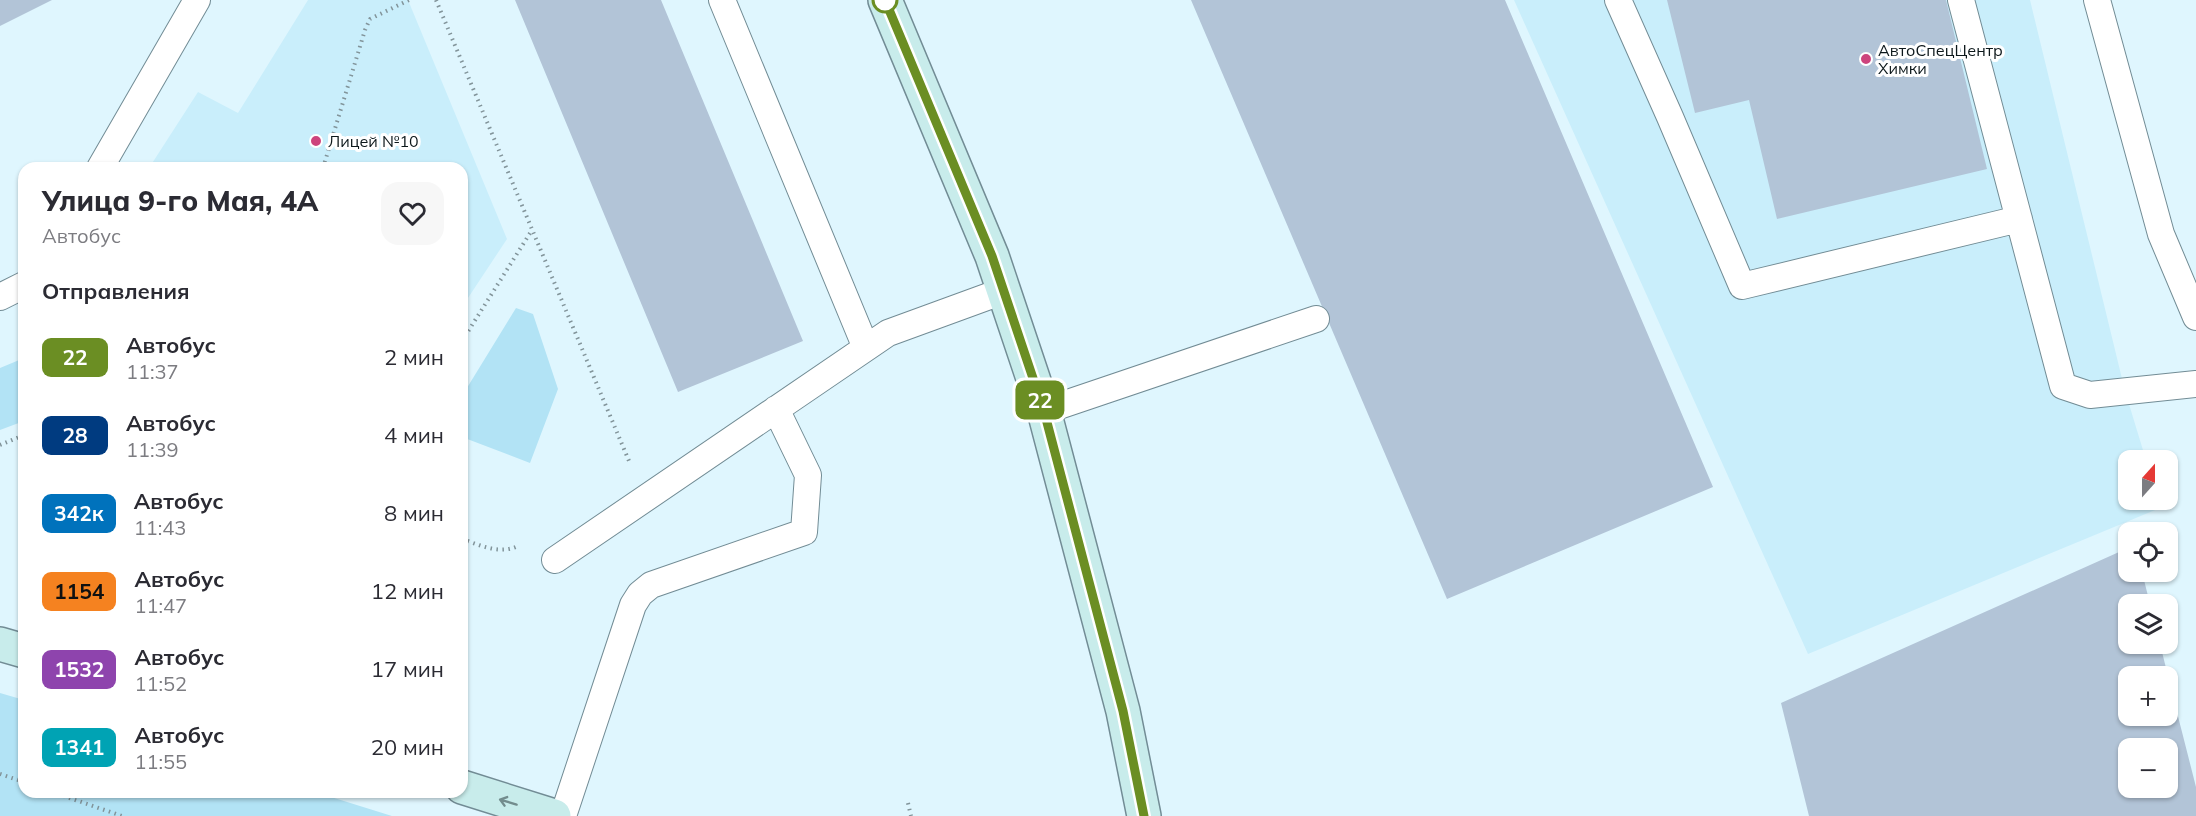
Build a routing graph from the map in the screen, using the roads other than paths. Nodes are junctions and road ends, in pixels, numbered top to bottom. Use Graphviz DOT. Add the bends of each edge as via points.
graph roads {
  1 [pos="197,0"];
  2 [pos="722,0"];
  3 [pos="885,0"];
  4 [pos="1618,0"];
  5 [pos="1961,0"];
  6 [pos="2097,0"];
  7 [pos="103,162"];
  8 [pos="2019,219"];
  9 [pos="18,288"];
  10 [pos="1003,291"];
  11 [pos="0,297"];
  12 [pos="2196,317"];
  13 [pos="1316,319"];
  14 [pos="866,348"];
  15 [pos="2196,384"];
  16 [pos="776,409"];
  17 [pos="1044,411"];
  18 [pos="555,560"];
  19 [pos="0,644"];
  20 [pos="18,649"];
  21 [pos="468,789"];
  22 [pos="554,816"];
  23 [pos="563,816"];
  24 [pos="1144,816"];
  1 -- 7 [label="lane"];
  2 -- 14 [label="lane"];
  3 -- 10 [label="main road"];
  4 -- 8 [label="lane" via="1742,286"];
  5 -- 8 [label="lane"];
  6 -- 12 [label="lane" via="2161,234"];
  8 -- 15 [label="lane" via="2063,386 2090,395"];
  9 -- 11 [label="lane"];
  10 -- 14 [label="lane" via="888,333"];
  10 -- 17 [label="main road"];
  13 -- 17 [label="lane"];
  14 -- 16 [label="lane"];
  16 -- 18 [label="lane"];
  16 -- 23 [label="lane" via="808,475 804,532 651,585 640,594 633,605"];
  17 -- 24 [label="main road" via="1123,711"];
  19 -- 20 [label="main road"];
  22 -- 21 [label="main road, one-way"];
}
